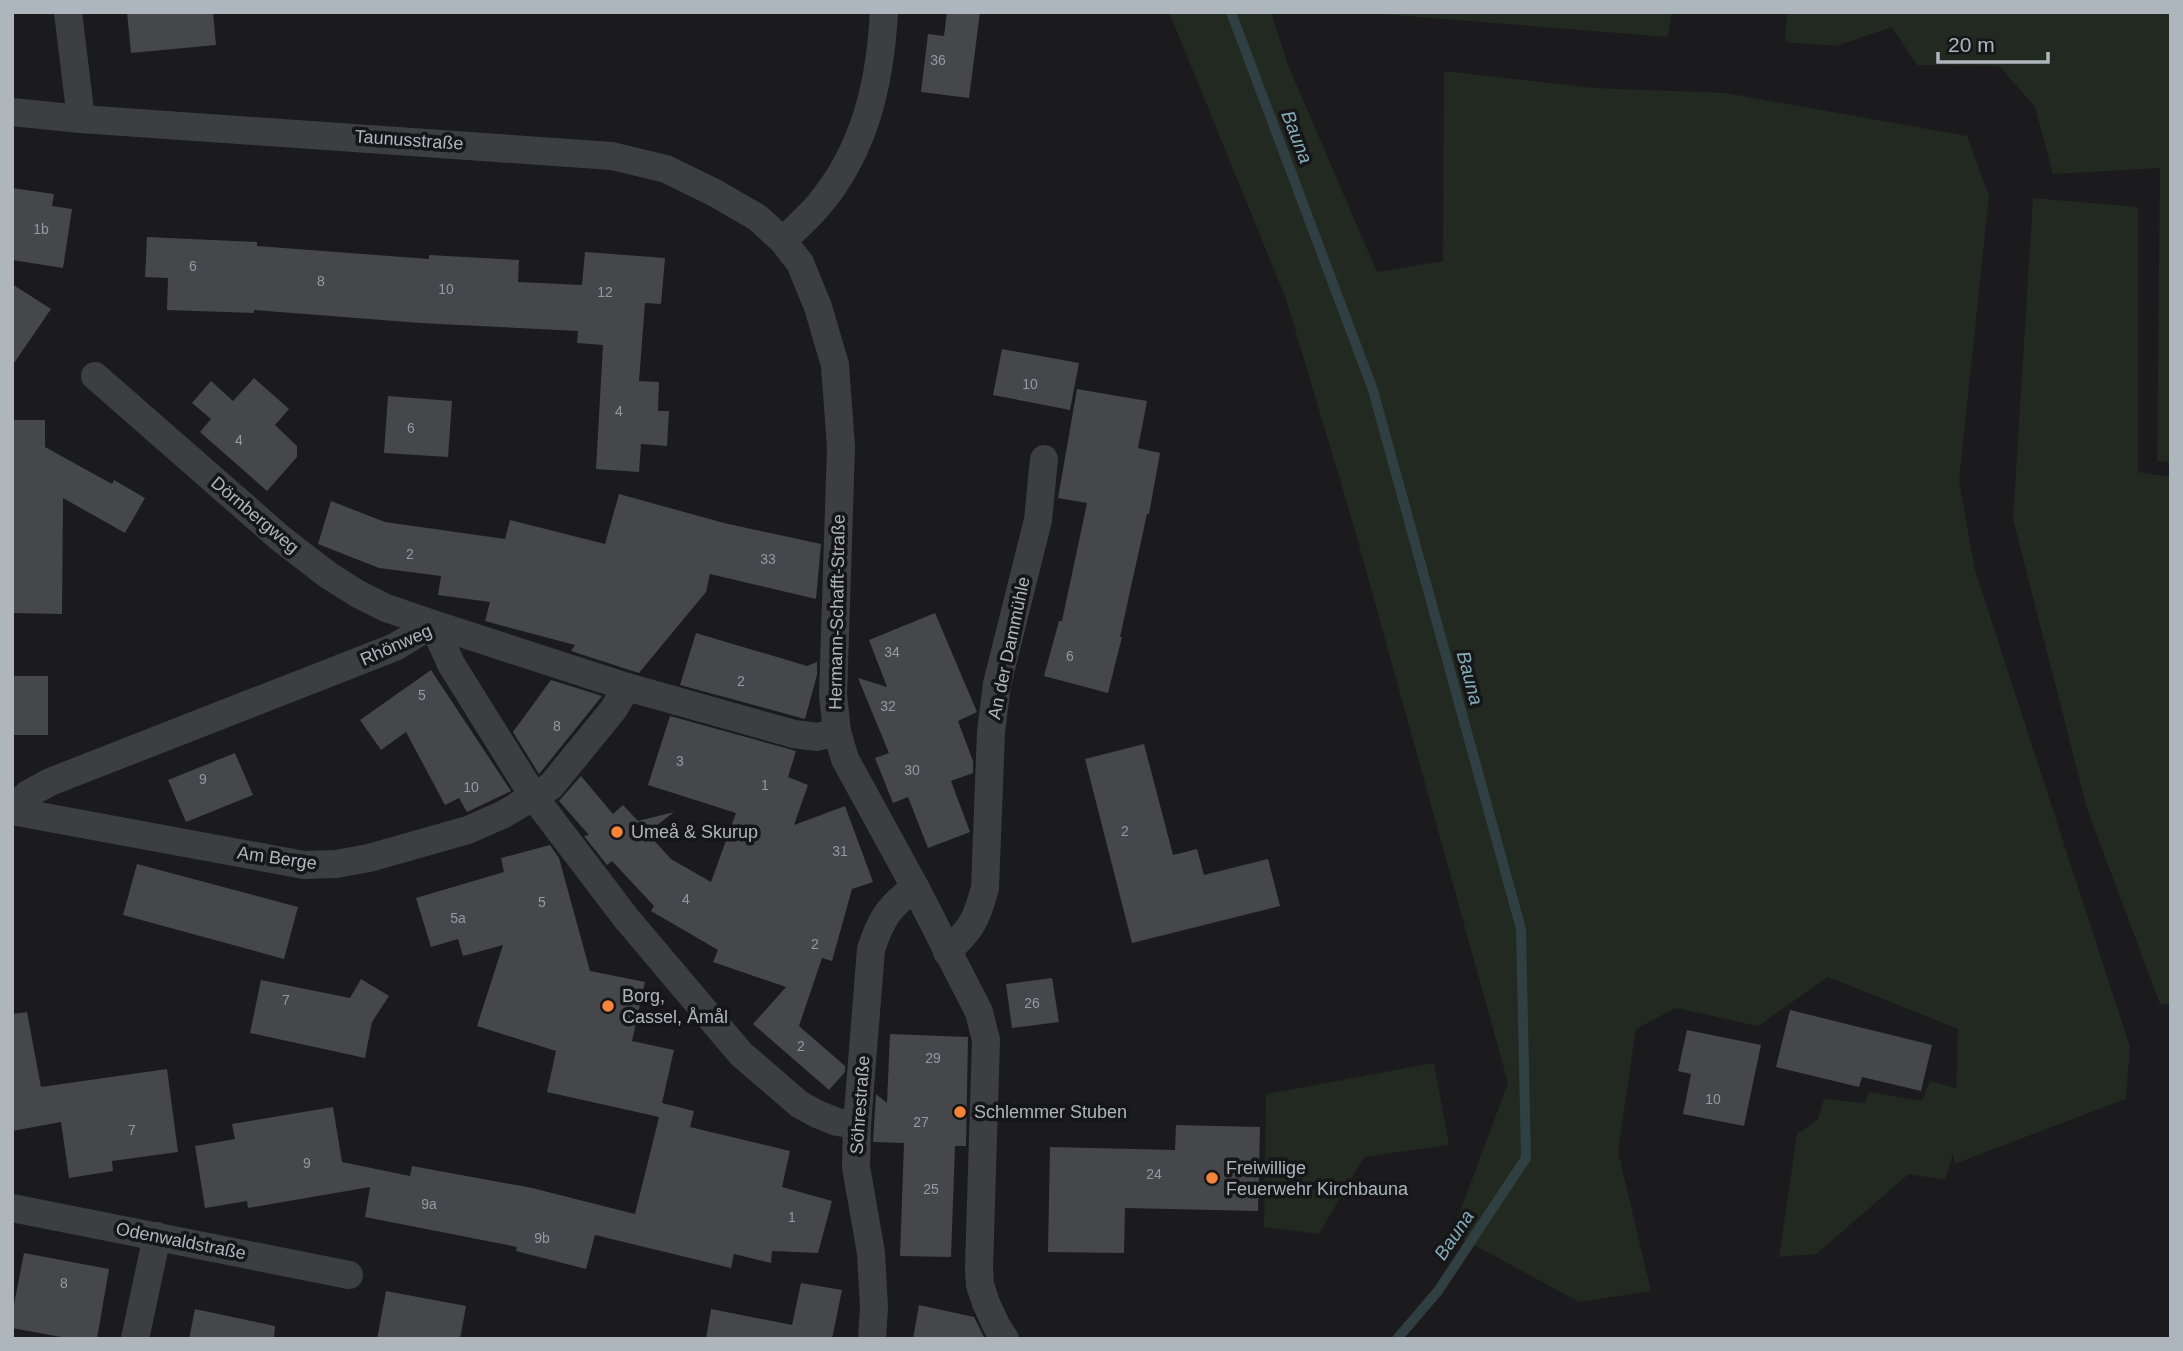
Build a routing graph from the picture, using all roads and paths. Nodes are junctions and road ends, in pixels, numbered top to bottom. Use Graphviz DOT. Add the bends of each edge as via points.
graph roads {
  1 [pos="68,12"];
  2 [pos="884,12"];
  3 [pos="12,111"];
  4 [pos="80,119"];
  5 [pos="783,241"];
  6 [pos="95,376"];
  7 [pos="1044,459"];
  8 [pos="433,624"];
  9 [pos="627,687"];
  10 [pos="837,733"];
  11 [pos="534,797"];
  12 [pos="12,810"];
  13 [pos="915,887"];
  14 [pos="947,952"];
  15 [pos="857,1125"];
  16 [pos="12,1208"];
  17 [pos="157,1236"];
  18 [pos="349,1275"];
  19 [pos="135,1339"];
  20 [pos="872,1339"];
  21 [pos="1005,1339"];
  1 -- 4 [label="street"];
  2 -- 5 [label="street" via="876,91 855,149 817,207"];
  3 -- 4 [label="street, Taunusstraße"];
  4 -- 5 [label="street, Taunusstraße" via="612,156 666,169 715,192 758,218"];
  5 -- 10 [label="street, Hermann-Schafft-Straße" via="800,263 835,365 841,447 832,695"];
  6 -- 8 [label="street, Dörnbergweg" via="328,575 386,608"];
  7 -- 14 [label="street, An der Dammühle" via="1038,520 997,684 985,888 968,932"];
  8 -- 9 [label="street, Rhönweg"];
  8 -- 11 [label="street" via="451,664"];
  8 -- 12 [label="street, Rhönweg" via="395,647 50,782"];
  9 -- 10 [label="street, Rhönweg" via="794,734 817,737"];
  9 -- 11 [label="street, Am Berge" via="551,786"];
  10 -- 13 [label="street, Hermann-Schafft-Straße" via="845,759"];
  11 -- 12 [label="street, Am Berge" via="468,830 369,858 304,865"];
  11 -- 15 [label="street" via="626,918 741,1055 799,1104 837,1122"];
  13 -- 14 [label="street, Hermann-Schafft-Straße"];
  13 -- 15 [label="street, Söhrestraße" via="892,905 871,949"];
  14 -- 21 [label="street, Hermann-Schafft-Straße" via="978,1013 986,1040 980,1284"];
  15 -- 20 [label="street, Söhrestraße" via="856,1167 871,1253"];
  16 -- 17 [label="street, Odenwaldstraße"];
  17 -- 18 [label="street, Odenwaldstraße"];
  17 -- 19 [label="street"];
}
